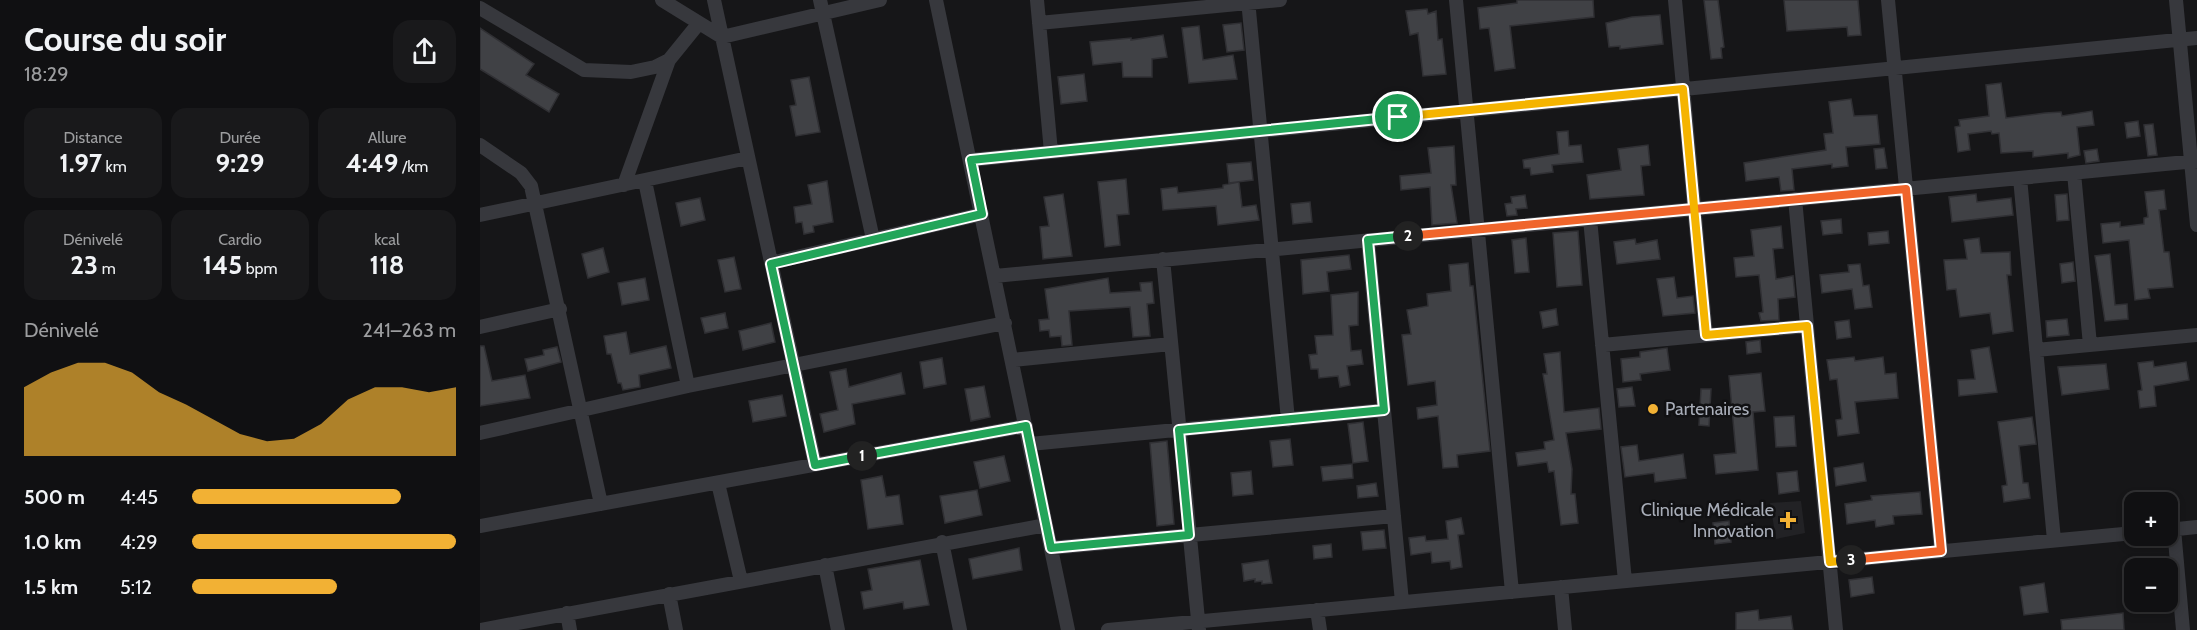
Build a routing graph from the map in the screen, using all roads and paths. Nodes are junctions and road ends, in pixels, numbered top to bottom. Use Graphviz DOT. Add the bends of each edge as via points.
graph roads {
  1 [pos="662,0"];
  2 [pos="714,0"];
  3 [pos="880,0"];
  4 [pos="936,0"];
  5 [pos="1037,0"];
  6 [pos="1280,0"];
  7 [pos="1456,0"];
  8 [pos="1674,0"];
  9 [pos="1888,0"];
  10 [pos="2176,0"];
  11 [pos="1248,2"];
  12 [pos="821,6"];
  13 [pos="1146,6"];
  14 [pos="480,8"];
  15 [pos="699,23"];
  16 [pos="1039,23"];
  17 [pos="722,37"];
  18 [pos="2197,38"];
  19 [pos="2179,40"];
  20 [pos="669,60"];
  21 [pos="1895,68"];
  22 [pos="1683,89"];
  23 [pos="1466,111"];
  24 [pos="1261,131"];
  25 [pos="480,145"];
  26 [pos="1051,152"];
  27 [pos="748,158"];
  28 [pos="971,160"];
  29 [pos="2194,161"];
  30 [pos="2074,173"];
  31 [pos="2019,178"];
  32 [pos="645,181"];
  33 [pos="624,185"];
  34 [pos="1906,189"];
  35 [pos="1795,199"];
  36 [pos="536,202"];
  37 [pos="1694,209"];
  38 [pos="480,214"];
  39 [pos="982,214"];
  40 [pos="1590,219"];
  41 [pos="2197,225"];
  42 [pos="1478,229"];
  43 [pos="873,239"];
  44 [pos="1368,240"];
  45 [pos="1272,249"];
  46 [pos="1163,259"];
  47 [pos="771,264"];
  48 [pos="995,276"];
  49 [pos="560,309"];
  50 [pos="1005,323"];
  51 [pos="1807,326"];
  52 [pos="480,327"];
  53 [pos="1706,335"];
  54 [pos="2197,335"];
  55 [pos="1171,344"];
  56 [pos="1602,345"];
  57 [pos="2090,345"];
  58 [pos="2036,350"];
  59 [pos="1012,360"];
  60 [pos="793,366"];
  61 [pos="688,386"];
  62 [pos="581,410"];
  63 [pos="1384,410"];
  64 [pos="1288,420"];
  65 [pos="1026,426"];
  66 [pos="1179,430"];
  67 [pos="480,433"];
  68 [pos="1030,444"];
  69 [pos="815,465"];
  70 [pos="718,483"];
  71 [pos="601,504"];
  72 [pos="1394,516"];
  73 [pos="1046,525"];
  74 [pos="480,526"];
  75 [pos="2197,527"];
  76 [pos="2178,528"];
  77 [pos="2124,534"];
  78 [pos="1189,535"];
  79 [pos="2054,540"];
  80 [pos="942,542"];
  81 [pos="2173,546"];
  82 [pos="1051,548"];
  83 [pos="1941,551"];
  84 [pos="1830,562"];
  85 [pos="825,565"];
  86 [pos="741,580"];
  87 [pos="1625,581"];
  88 [pos="1561,587"];
  89 [pos="1512,592"];
  90 [pos="669,594"];
  91 [pos="1402,602"];
  92 [pos="1317,610"];
  93 [pos="567,613"];
  94 [pos="1198,626"];
  95 [pos="480,630"];
  96 [pos="570,630"];
  97 [pos="676,630"];
  98 [pos="838,630"];
  99 [pos="960,630"];
  100 [pos="1068,630"];
  101 [pos="1108,630"];
  102 [pos="1320,630"];
  103 [pos="1565,630"];
  104 [pos="1836,630"];
  105 [pos="2183,630"];
  1 -- 15 [label="street"];
  2 -- 17 [label="street"];
  3 -- 12 [label="street"];
  4 -- 28 [label="street"];
  5 -- 16 [label="street"];
  6 -- 11 [label="street"];
  7 -- 23 [label="street"];
  8 -- 22 [label="street"];
  9 -- 21 [label="street"];
  10 -- 19 [label="street"];
  11 -- 13 [label="street"];
  11 -- 24 [label="street"];
  12 -- 17 [label="street"];
  12 -- 43 [label="street"];
  13 -- 16 [label="street"];
  14 -- 20 [label="street" via="584,70 637,71"];
  15 -- 17 [label="street"];
  15 -- 20 [label="street"];
  16 -- 26 [label="street"];
  17 -- 27 [label="street"];
  18 -- 19 [label="street"];
  19 -- 21 [label="street"];
  19 -- 29 [label="street"];
  20 -- 33 [label="street"];
  21 -- 22 [label="street"];
  21 -- 34 [label="street"];
  22 -- 23 [label="street"];
  22 -- 37 [label="street"];
  23 -- 24 [label="street"];
  23 -- 42 [label="street"];
  24 -- 26 [label="street"];
  24 -- 45 [label="street"];
  25 -- 36 [label="street" via="527,179"];
  26 -- 28 [label="street"];
  27 -- 32 [label="street"];
  27 -- 47 [label="street"];
  28 -- 39 [label="street"];
  29 -- 30 [label="street"];
  29 -- 41 [label="street"];
  30 -- 31 [label="street"];
  30 -- 57 [label="street"];
  31 -- 34 [label="street"];
  31 -- 58 [label="street"];
  32 -- 33 [label="street"];
  32 -- 61 [label="street"];
  33 -- 36 [label="street"];
  34 -- 35 [label="street"];
  34 -- 83 [label="street"];
  35 -- 37 [label="street"];
  35 -- 51 [label="street"];
  36 -- 38 [label="street"];
  36 -- 49 [label="street"];
  37 -- 40 [label="street"];
  37 -- 53 [label="street"];
  39 -- 43 [label="street"];
  39 -- 48 [label="street"];
  40 -- 42 [label="street"];
  40 -- 56 [label="street"];
  42 -- 44 [label="street"];
  42 -- 89 [label="street"];
  43 -- 47 [label="street"];
  44 -- 45 [label="street"];
  44 -- 63 [label="street"];
  45 -- 46 [label="street"];
  45 -- 64 [label="street"];
  46 -- 48 [label="street"];
  46 -- 55 [label="street"];
  47 -- 60 [label="street"];
  48 -- 50 [label="street"];
  49 -- 52 [label="street"];
  49 -- 62 [label="street"];
  50 -- 59 [label="street"];
  50 -- 60 [label="street"];
  51 -- 53 [label="street"];
  51 -- 84 [label="street"];
  53 -- 56 [label="street"];
  54 -- 57 [label="street"];
  55 -- 59 [label="street"];
  55 -- 66 [label="street"];
  56 -- 87 [label="street"];
  57 -- 58 [label="street"];
  58 -- 79 [label="street"];
  59 -- 65 [label="street"];
  60 -- 61 [label="street"];
  60 -- 69 [label="street"];
  61 -- 62 [label="street"];
  62 -- 67 [label="street"];
  62 -- 71 [label="street"];
  63 -- 64 [label="street"];
  63 -- 72 [label="street"];
  64 -- 66 [label="street"];
  65 -- 68 [label="street"];
  65 -- 69 [label="street"];
  66 -- 68 [label="street"];
  66 -- 78 [label="street"];
  68 -- 73 [label="street"];
  69 -- 70 [label="street"];
  70 -- 71 [label="street"];
  70 -- 86 [label="street"];
  71 -- 74 [label="street"];
  72 -- 78 [label="street"];
  72 -- 91 [label="street"];
  73 -- 80 [label="street"];
  73 -- 82 [label="street"];
  75 -- 76 [label="street"];
  77 -- 79 [label="street"];
  78 -- 82 [label="street"];
  78 -- 94 [label="street"];
  79 -- 83 [label="street"];
  80 -- 85 [label="street"];
  80 -- 99 [label="street"];
  81 -- 105 [label="street"];
  82 -- 100 [label="street"];
  83 -- 84 [label="street"];
  84 -- 87 [label="street"];
  84 -- 104 [label="street"];
  85 -- 86 [label="street"];
  85 -- 98 [label="street"];
  86 -- 90 [label="street"];
  87 -- 88 [label="street"];
  88 -- 89 [label="street"];
  88 -- 103 [label="street"];
  89 -- 91 [label="street"];
  90 -- 93 [label="street"];
  90 -- 97 [label="street"];
  91 -- 92 [label="street"];
  92 -- 94 [label="street"];
  92 -- 102 [label="street"];
  93 -- 95 [label="street"];
  93 -- 96 [label="street"];
  94 -- 101 [label="street"];
}
